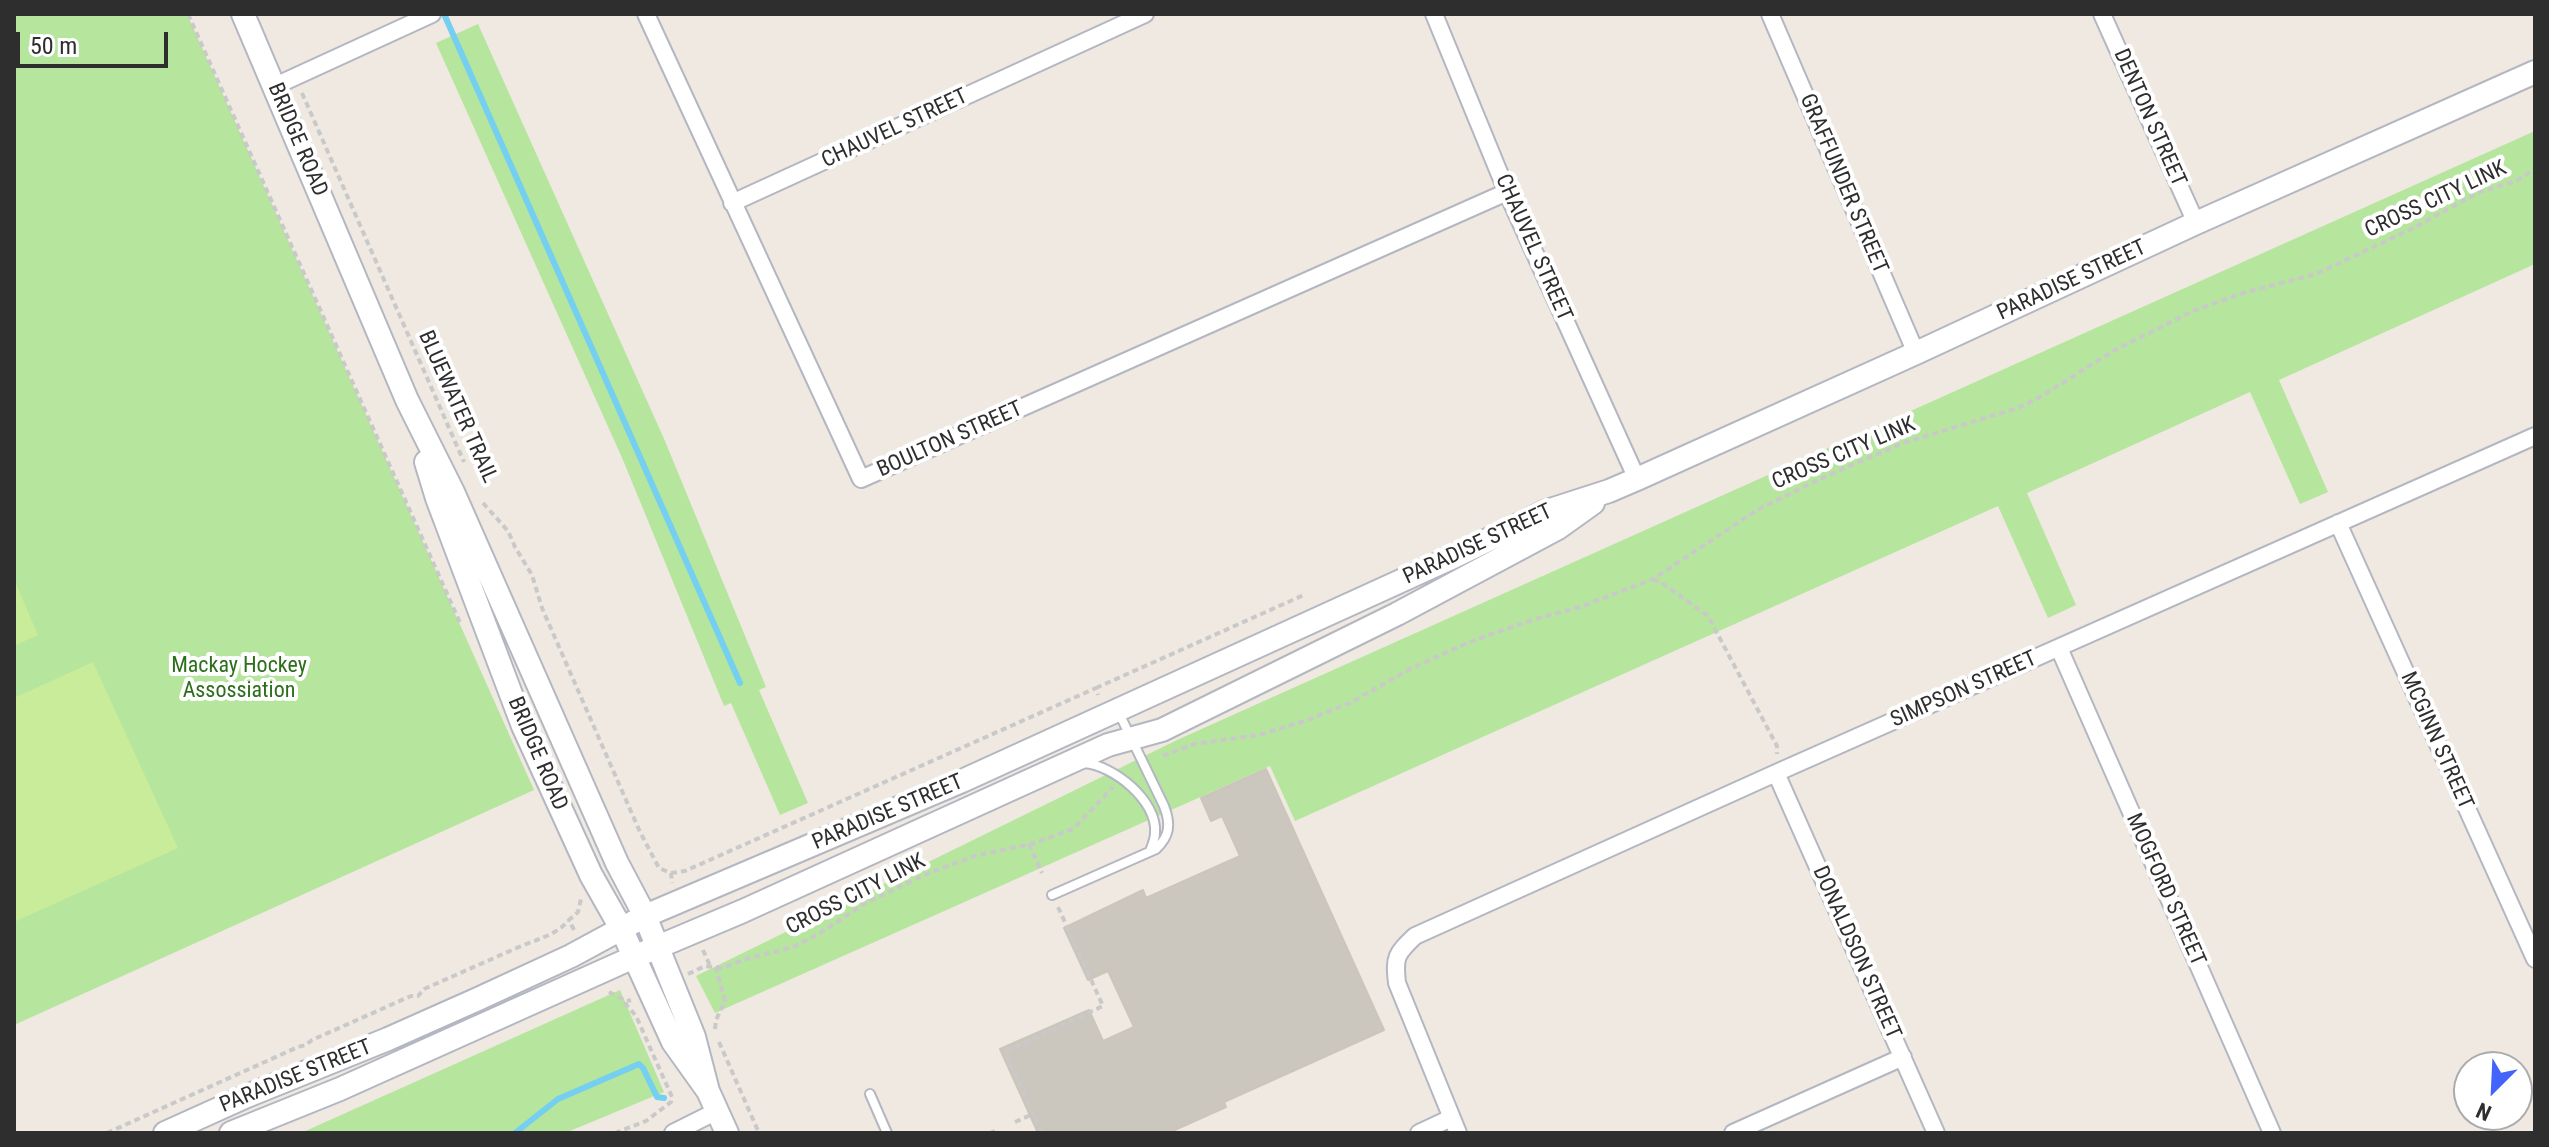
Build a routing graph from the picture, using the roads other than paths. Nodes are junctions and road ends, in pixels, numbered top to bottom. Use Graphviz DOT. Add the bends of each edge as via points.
graph roads {
  1 [pos="243,14"];
  2 [pos="646,14"];
  3 [pos="1145,14"];
  4 [pos="1434,14"];
  5 [pos="1770,14"];
  6 [pos="2102,14"];
  7 [pos="430,15"];
  8 [pos="2535,72"];
  9 [pos="285,81"];
  10 [pos="1507,192"];
  11 [pos="732,203"];
  12 [pos="2196,223"];
  13 [pos="1916,353"];
  14 [pos="407,400"];
  15 [pos="2535,436"];
  16 [pos="1637,479"];
  17 [pos="1609,491"];
  18 [pos="2338,523"];
  19 [pos="2059,648"];
  20 [pos="1118,710"];
  21 [pos="1131,739"];
  22 [pos="1069,763"];
  23 [pos="1776,773"];
  24 [pos="1150,851"];
  25 [pos="1052,895"];
  26 [pos="645,916"];
  27 [pos="621,928"];
  28 [pos="657,947"];
  29 [pos="634,957"];
  30 [pos="2535,959"];
  31 [pos="1903,1057"];
  32 [pos="870,1094"];
  33 [pos="712,1101"];
  34 [pos="1455,1126"];
  35 [pos="165,1133"];
  36 [pos="231,1133"];
  37 [pos="673,1133"];
  38 [pos="727,1133"];
  39 [pos="887,1133"];
  40 [pos="1419,1133"];
  41 [pos="1733,1133"];
  42 [pos="1936,1133"];
  43 [pos="2272,1133"];
  1 -- 9 [label="street, BRIDGE ROAD"];
  2 -- 11 [label="street, BOULTON STREET"];
  3 -- 11 [label="street, CHAUVEL STREET"];
  4 -- 10 [label="street, CHAUVEL STREET"];
  5 -- 13 [label="street, GRAFFUNDER STREET"];
  6 -- 12 [label="street, DENTON STREET"];
  7 -- 9 [label="street"];
  8 -- 12 [label="street, PARADISE STREET"];
  9 -- 14 [label="street, BRIDGE ROAD"];
  10 -- 11 [label="street, BOULTON STREET" via="861,479"];
  10 -- 16 [label="street, CHAUVEL STREET"];
  12 -- 13 [label="street, PARADISE STREET"];
  13 -- 16 [label="street, PARADISE STREET"];
  14 -- 26 [label="street, BRIDGE ROAD"];
  14 -- 27 [label="street, BRIDGE ROAD" via="437,498 523,726"];
  15 -- 18 [label="street, SIMPSON STREET"];
  16 -- 17 [label="street, PARADISE STREET"];
  17 -- 20 [label="street, PARADISE STREET" via="1547,511"];
  17 -- 21 [label="street, PARADISE STREET" via="1558,528 1397,614 1162,730"];
  18 -- 19 [label="street, SIMPSON STREET"];
  18 -- 30 [label="street, MCGINN STREET"];
  19 -- 23 [label="street, SIMPSON STREET"];
  19 -- 43 [label="street, MOGFORD STREET"];
  20 -- 21 [label="lane"];
  20 -- 26 [label="street, PARADISE STREET"];
  21 -- 22 [label="street, PARADISE STREET"];
  21 -- 24 [label="lane" via="1168,816 1164,841"];
  22 -- 24 [label="lane" via="1102,765 1143,799 1156,831"];
  22 -- 28 [label="street, PARADISE STREET"];
  23 -- 31 [label="street, DONALDSON STREET"];
  23 -- 34 [label="street, SIMPSON STREET" via="1437,925 1398,952 1397,983"];
  24 -- 25 [label="lane"];
  26 -- 27 [label="street, PARADISE STREET"];
  26 -- 28 [label="street, BRIDGE ROAD"];
  27 -- 29 [label="street, BRIDGE ROAD"];
  27 -- 35 [label="street, PARADISE STREET" via="478,999"];
  28 -- 29 [label="street, PARADISE STREET"];
  28 -- 33 [label="street, BRIDGE ROAD" via="694,1037"];
  29 -- 33 [label="street, BRIDGE ROAD" via="673,1042"];
  29 -- 36 [label="street, PARADISE STREET"];
  31 -- 41 [label="street"];
  31 -- 42 [label="street, DONALDSON STREET"];
  32 -- 39 [label="lane"];
  33 -- 37 [label="street"];
  33 -- 38 [label="street, BRIDGE ROAD"];
  34 -- 40 [label="street"];
}
